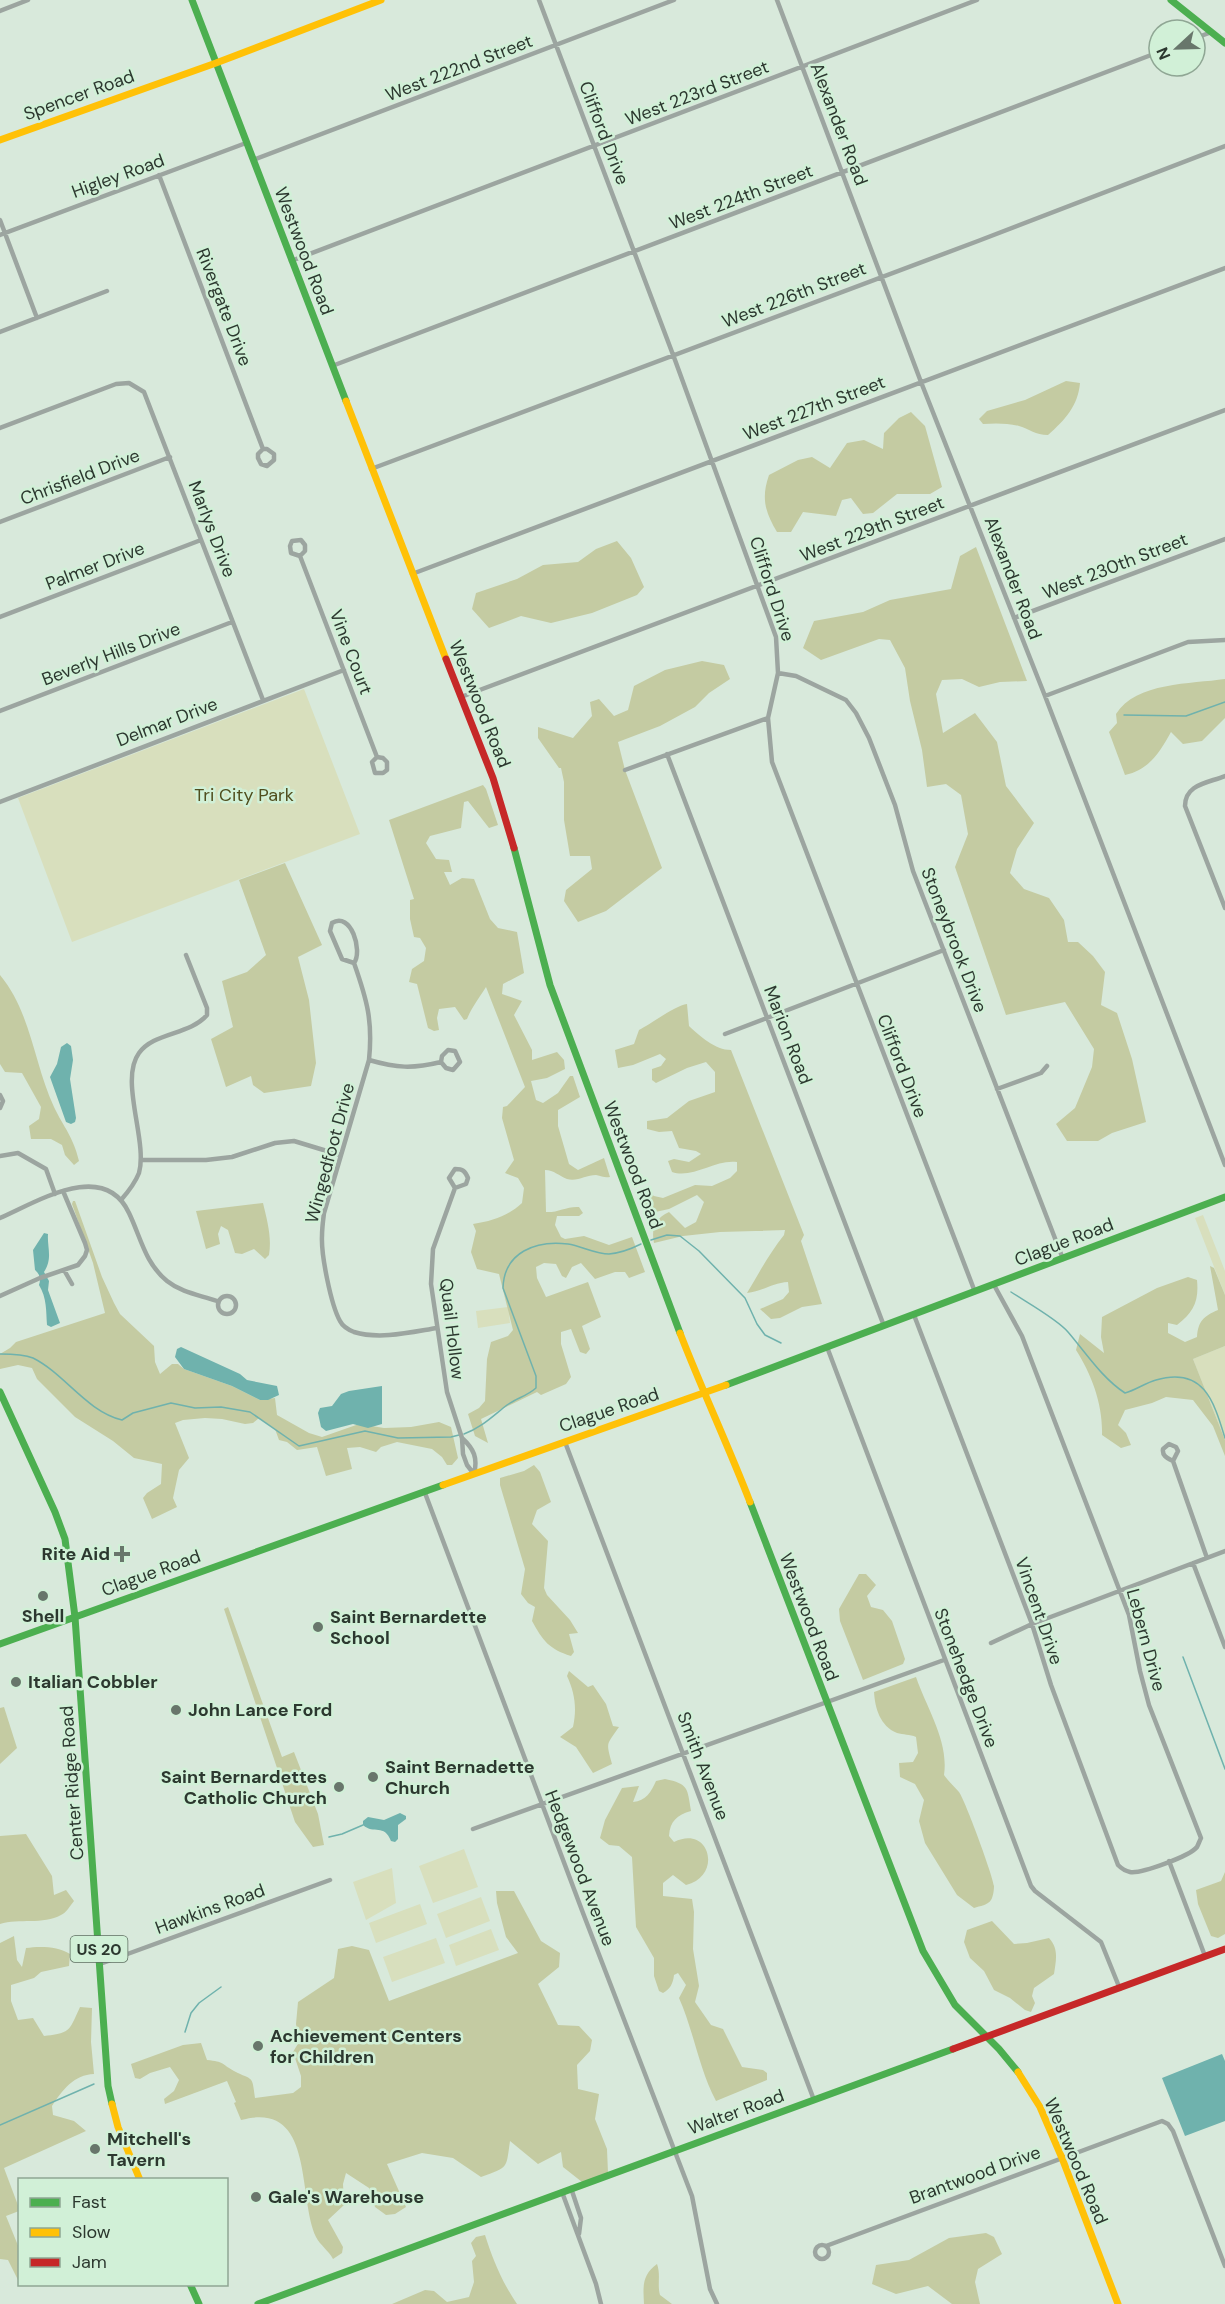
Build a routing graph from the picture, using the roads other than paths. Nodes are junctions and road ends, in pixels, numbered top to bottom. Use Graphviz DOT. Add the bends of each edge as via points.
graph roads {
  1 [pos="28,0"];
  2 [pos="192,0"];
  3 [pos="381,0"];
  4 [pos="538,0"];
  5 [pos="674,0"];
  6 [pos="777,0"];
  7 [pos="977,0"];
  8 [pos="1171,0"];
  9 [pos="0,11"];
  10 [pos="1212,32"];
  11 [pos="1207,34"];
  12 [pos="1225,43"];
  13 [pos="556,45"];
  14 [pos="1147,57"];
  15 [pos="216,63"];
  16 [pos="802,67"];
  17 [pos="0,140"];
  18 [pos="246,142"];
  19 [pos="594,146"];
  20 [pos="1225,146"];
  21 [pos="253,160"];
  22 [pos="843,173"];
  23 [pos="159,176"];
  24 [pos="0,220"];
  25 [pos="2,234"];
  26 [pos="634,252"];
  27 [pos="291,261"];
  28 [pos="1225,268"];
  29 [pos="882,277"];
  30 [pos="107,291"];
  31 [pos="37,318"];
  32 [pos="0,332"];
  33 [pos="674,355"];
  34 [pos="332,366"];
  35 [pos="921,382"];
  36 [pos="1225,410"];
  37 [pos="0,428"];
  38 [pos="263,449"];
  39 [pos="170,457"];
  40 [pos="713,460"];
  41 [pos="371,469"];
  42 [pos="969,506"];
  43 [pos="0,522"];
  44 [pos="1225,539"];
  45 [pos="201,540"];
  46 [pos="300,556"];
  47 [pos="412,574"];
  48 [pos="758,586"];
  49 [pos="0,618"];
  50 [pos="1014,618"];
  51 [pos="232,622"];
  52 [pos="1225,639"];
  53 [pos="344,670"];
  54 [pos="778,673"];
  55 [pos="1045,696"];
  56 [pos="460,697"];
  57 [pos="262,700"];
  58 [pos="0,711"];
  59 [pos="768,718"];
  60 [pos="667,754"];
  61 [pos="377,757"];
  62 [pos="625,770"];
  63 [pos="1225,776"];
  64 [pos="0,802"];
  65 [pos="1225,908"];
  66 [pos="944,950"];
  67 [pos="186,955"];
  68 [pos="354,963"];
  69 [pos="856,984"];
  70 [pos="767,1017"];
  71 [pos="725,1034"];
  72 [pos="369,1060"];
  73 [pos="441,1062"];
  74 [pos="1047,1065"];
  75 [pos="997,1089"];
  76 [pos="0,1095"];
  77 [pos="0,1107"];
  78 [pos="340,1155"];
  79 [pos="0,1156"];
  80 [pos="141,1160"];
  81 [pos="1225,1165"];
  82 [pos="455,1188"];
  83 [pos="63,1191"];
  84 [pos="55,1194"];
  85 [pos="1225,1197"];
  86 [pos="121,1200"];
  87 [pos="0,1218"];
  88 [pos="1063,1259"];
  89 [pos="64,1270"];
  90 [pos="72,1284"];
  91 [pos="994,1285"];
  92 [pos="975,1292"];
  93 [pos="0,1296"];
  94 [pos="217,1302"];
  95 [pos="914,1315"];
  96 [pos="884,1326"];
  97 [pos="437,1328"];
  98 [pos="827,1347"];
  99 [pos="0,1392"];
  100 [pos="702,1394"];
  101 [pos="462,1438"];
  102 [pos="565,1442"];
  103 [pos="1173,1461"];
  104 [pos="474,1474"];
  105 [pos="425,1492"];
  106 [pos="1225,1551"];
  107 [pos="1207,1558"];
  108 [pos="1193,1563"];
  109 [pos="1120,1590"];
  110 [pos="75,1617"];
  111 [pos="1032,1624"];
  112 [pos="991,1643"];
  113 [pos="0,1644"];
  114 [pos="1225,1647"];
  115 [pos="944,1660"];
  116 [pos="826,1703"];
  117 [pos="684,1753"];
  118 [pos="542,1804"];
  119 [pos="472,1829"];
  120 [pos="1169,1861"];
  121 [pos="330,1880"];
  122 [pos="1225,1949"];
  123 [pos="1205,1956"];
  124 [pos="100,1964"];
  125 [pos="1120,1989"];
  126 [pos="985,2037"];
  127 [pos="814,2100"];
  128 [pos="674,2151"];
  129 [pos="1062,2157"];
  130 [pos="140,2178"];
  131 [pos="571,2188"];
  132 [pos="562,2192"];
  133 [pos="579,2237"];
  134 [pos="826,2246"];
  135 [pos="1225,2266"];
  136 [pos="191,2286"];
  137 [pos="199,2304"];
  138 [pos="258,2304"];
  139 [pos="600,2304"];
  140 [pos="717,2304"];
  141 [pos="1118,2304"];
  1 -- 9 [label="street"];
  2 -- 15 [label="street, Westwood Road"];
  3 -- 15 [label="street, Spencer Road"];
  4 -- 13 [label="street, Clifford Drive"];
  5 -- 13 [label="street, West 222nd Street"];
  6 -- 16 [label="street, Alexander Road"];
  7 -- 16 [label="street, West 223rd Street"];
  8 -- 10 [label="street"];
  10 -- 11 [label="street"];
  10 -- 12 [label="street"];
  13 -- 19 [label="street, Clifford Drive"];
  13 -- 21 [label="street, West 222nd Street"];
  14 -- 22 [label="street, West 224th Street"];
  15 -- 17 [label="street, Spencer Road"];
  15 -- 18 [label="street, Westwood Road"];
  16 -- 19 [label="street, West 223rd Street"];
  16 -- 22 [label="street, Alexander Road"];
  18 -- 21 [label="street, Westwood Road"];
  18 -- 23 [label="street, Higley Road"];
  19 -- 26 [label="street, Clifford Drive"];
  19 -- 27 [label="street, West 223rd Street"];
  20 -- 29 [label="street, West 226th Street"];
  21 -- 27 [label="street, Westwood Road"];
  22 -- 26 [label="street, West 224th Street"];
  22 -- 29 [label="street, Alexander Road"];
  23 -- 25 [label="street, Higley Road"];
  23 -- 38 [label="street, Rivergate Drive"];
  24 -- 25 [label="street"];
  25 -- 31 [label="street"];
  26 -- 33 [label="street, Clifford Drive"];
  26 -- 34 [label="street, West 224th Street"];
  27 -- 34 [label="street, Westwood Road"];
  28 -- 35 [label="street, West 227th Street"];
  29 -- 33 [label="street, West 226th Street"];
  29 -- 35 [label="street, Alexander Road"];
  30 -- 31 [label="street"];
  31 -- 32 [label="street"];
  33 -- 40 [label="street, Clifford Drive"];
  33 -- 41 [label="street, West 226th Street"];
  34 -- 41 [label="street, Westwood Road"];
  35 -- 40 [label="street, West 227th Street"];
  35 -- 42 [label="street, Alexander Road"];
  36 -- 42 [label="street, West 229th Street"];
  37 -- 39 [label="street, Marlys Drive" via="122,383 139,387 148,397"];
  39 -- 43 [label="street, Chrisfield Drive"];
  39 -- 45 [label="street, Marlys Drive"];
  40 -- 47 [label="street, West 227th Street"];
  40 -- 48 [label="street, Clifford Drive"];
  41 -- 47 [label="street, Westwood Road"];
  42 -- 48 [label="street, West 229th Street"];
  42 -- 50 [label="street, Alexander Road"];
  44 -- 50 [label="street, West 230th Street"];
  45 -- 49 [label="street, Palmer Drive"];
  45 -- 51 [label="street, Marlys Drive"];
  46 -- 53 [label="street, Vine Court"];
  47 -- 56 [label="street, Westwood Road"];
  48 -- 54 [label="street, Clifford Drive" via="776,637"];
  48 -- 56 [label="street, West 229th Street"];
  50 -- 55 [label="street, Alexander Road"];
  51 -- 57 [label="street, Marlys Drive"];
  51 -- 58 [label="street, Beverly Hills Drive"];
  52 -- 55 [label="street" via="1188,642"];
  53 -- 57 [label="street, Delmar Drive"];
  53 -- 61 [label="street, Vine Court"];
  54 -- 59 [label="street, Clifford Drive"];
  54 -- 66 [label="street, Stoneybrook Drive" via="796,676 846,700 856,713 895,805 913,871"];
  55 -- 81 [label="street, Alexander Road"];
  56 -- 100 [label="street, Westwood Road" via="493,777 550,986"];
  57 -- 64 [label="street, Delmar Drive"];
  59 -- 60 [label="street"];
  59 -- 69 [label="street, Clifford Drive" via="772,762"];
  60 -- 62 [label="street"];
  60 -- 70 [label="street, Marion Road"];
  63 -- 65 [label="street" via="1192,789 1185,797 1185,806"];
  66 -- 69 [label="street"];
  66 -- 75 [label="street, Stoneybrook Drive"];
  67 -- 80 [label="street" via="207,1015 196,1025 149,1044 138,1054 132,1080"];
  68 -- 68 [label="street, Wingedfoot Drive" via="358,950 349,927 342,919 337,920 330,931 342,958"];
  68 -- 72 [label="street, Wingedfoot Drive" via="370,1015"];
  69 -- 70 [label="street"];
  69 -- 92 [label="street, Clifford Drive"];
  70 -- 71 [label="street"];
  70 -- 96 [label="street, Marion Road"];
  72 -- 73 [label="street" via="414,1068"];
  72 -- 78 [label="street, Wingedfoot Drive"];
  73 -- 73 [label="street" via="453,1070 460,1062 455,1051 448,1050"];
  74 -- 75 [label="street" via="1041,1073"];
  75 -- 88 [label="street, Stoneybrook Drive"];
  76 -- 77 [label="street"];
  78 -- 80 [label="street" via="294,1141 232,1157"];
  78 -- 97 [label="street, Wingedfoot Drive" via="324,1213 322,1237 323,1259 339,1320 353,1332 364,1334"];
  79 -- 84 [label="street" via="18,1153 46,1169"];
  80 -- 86 [label="street" via="134,1183"];
  82 -- 82 [label="street, Quail Hollow" via="466,1184 468,1178 461,1169 455,1169 449,1178"];
  82 -- 97 [label="street, Quail Hollow" via="431,1265"];
  83 -- 84 [label="street"];
  83 -- 86 [label="street" via="82,1185 97,1186"];
  83 -- 89 [label="street" via="87,1250 78,1265"];
  84 -- 87 [label="street"];
  85 -- 88 [label="street, Clague Road"];
  86 -- 94 [label="street" via="156,1270 179,1289"];
  88 -- 91 [label="street, Clague Road"];
  89 -- 90 [label="street"];
  89 -- 93 [label="street"];
  91 -- 92 [label="street, Clague Road"];
  91 -- 109 [label="street, Lebern Drive" via="1022,1336"];
  92 -- 95 [label="street, Clague Road"];
  94 -- 94 [label="street" via="230,1296 235,1309 225,1315"];
  95 -- 96 [label="street, Clague Road"];
  95 -- 111 [label="street, Vincent Drive"];
  96 -- 98 [label="street, Clague Road"];
  97 -- 101 [label="street, Quail Hollow" via="447,1392"];
  98 -- 100 [label="street, Clague Road"];
  98 -- 115 [label="street, Stonehedge Drive"];
  99 -- 110 [label="street, Center Ridge Road / US 20" via="65,1539"];
  100 -- 102 [label="street, Clague Road"];
  100 -- 116 [label="street, Westwood Road" via="728,1444"];
  101 -- 104 [label="street, Quail Hollow" via="463,1454"];
  101 -- 104 [label="street, Quail Hollow" via="471,1446 477,1461"];
  102 -- 104 [label="street, Clague Road"];
  102 -- 117 [label="street, Smith Avenue"];
  103 -- 107 [label="street"];
  104 -- 105 [label="street, Clague Road"];
  105 -- 110 [label="street, Clague Road"];
  105 -- 118 [label="street, Hedgewood Avenue"];
  106 -- 107 [label="street"];
  107 -- 108 [label="street"];
  108 -- 109 [label="street"];
  108 -- 114 [label="street"];
  109 -- 111 [label="street"];
  109 -- 120 [label="street, Lebern Drive" via="1149,1705 1201,1838 1191,1852"];
  110 -- 113 [label="street, Clague Road"];
  110 -- 124 [label="street, Center Ridge Road / US 20"];
  111 -- 112 [label="street"];
  111 -- 120 [label="street, Vincent Drive" via="1118,1865 1138,1872"];
  115 -- 116 [label="street"];
  115 -- 125 [label="street, Stonehedge Drive" via="1031,1886 1101,1942"];
  116 -- 117 [label="street"];
  116 -- 126 [label="street, Westwood Road" via="923,1951 955,2005"];
  117 -- 118 [label="street"];
  117 -- 127 [label="street, Smith Avenue"];
  118 -- 119 [label="street"];
  118 -- 128 [label="street, Hedgewood Avenue"];
  120 -- 123 [label="street"];
  121 -- 124 [label="street, Hawkins Road"];
  122 -- 123 [label="street, Walter Road"];
  123 -- 125 [label="street, Walter Road"];
  124 -- 130 [label="street, Center Ridge Road / US 20" via="108,2086 118,2127"];
  125 -- 126 [label="street, Walter Road"];
  126 -- 127 [label="street, Walter Road"];
  126 -- 129 [label="street, Westwood Road" via="1026,2084"];
  127 -- 128 [label="street, Walter Road"];
  128 -- 131 [label="street, Walter Road"];
  128 -- 140 [label="street, Hedgewood Avenue" via="692,2196 710,2289"];
  129 -- 134 [label="street, Brantwood Drive"];
  129 -- 135 [label="street, Brantwood Drive" via="1162,2121 1168,2124"];
  129 -- 141 [label="street, Westwood Road"];
  131 -- 132 [label="street, Walter Road"];
  131 -- 133 [label="street" via="581,2218"];
  132 -- 133 [label="street"];
  132 -- 138 [label="street, Walter Road"];
  133 -- 139 [label="street"];
  136 -- 137 [label="street"];
}
